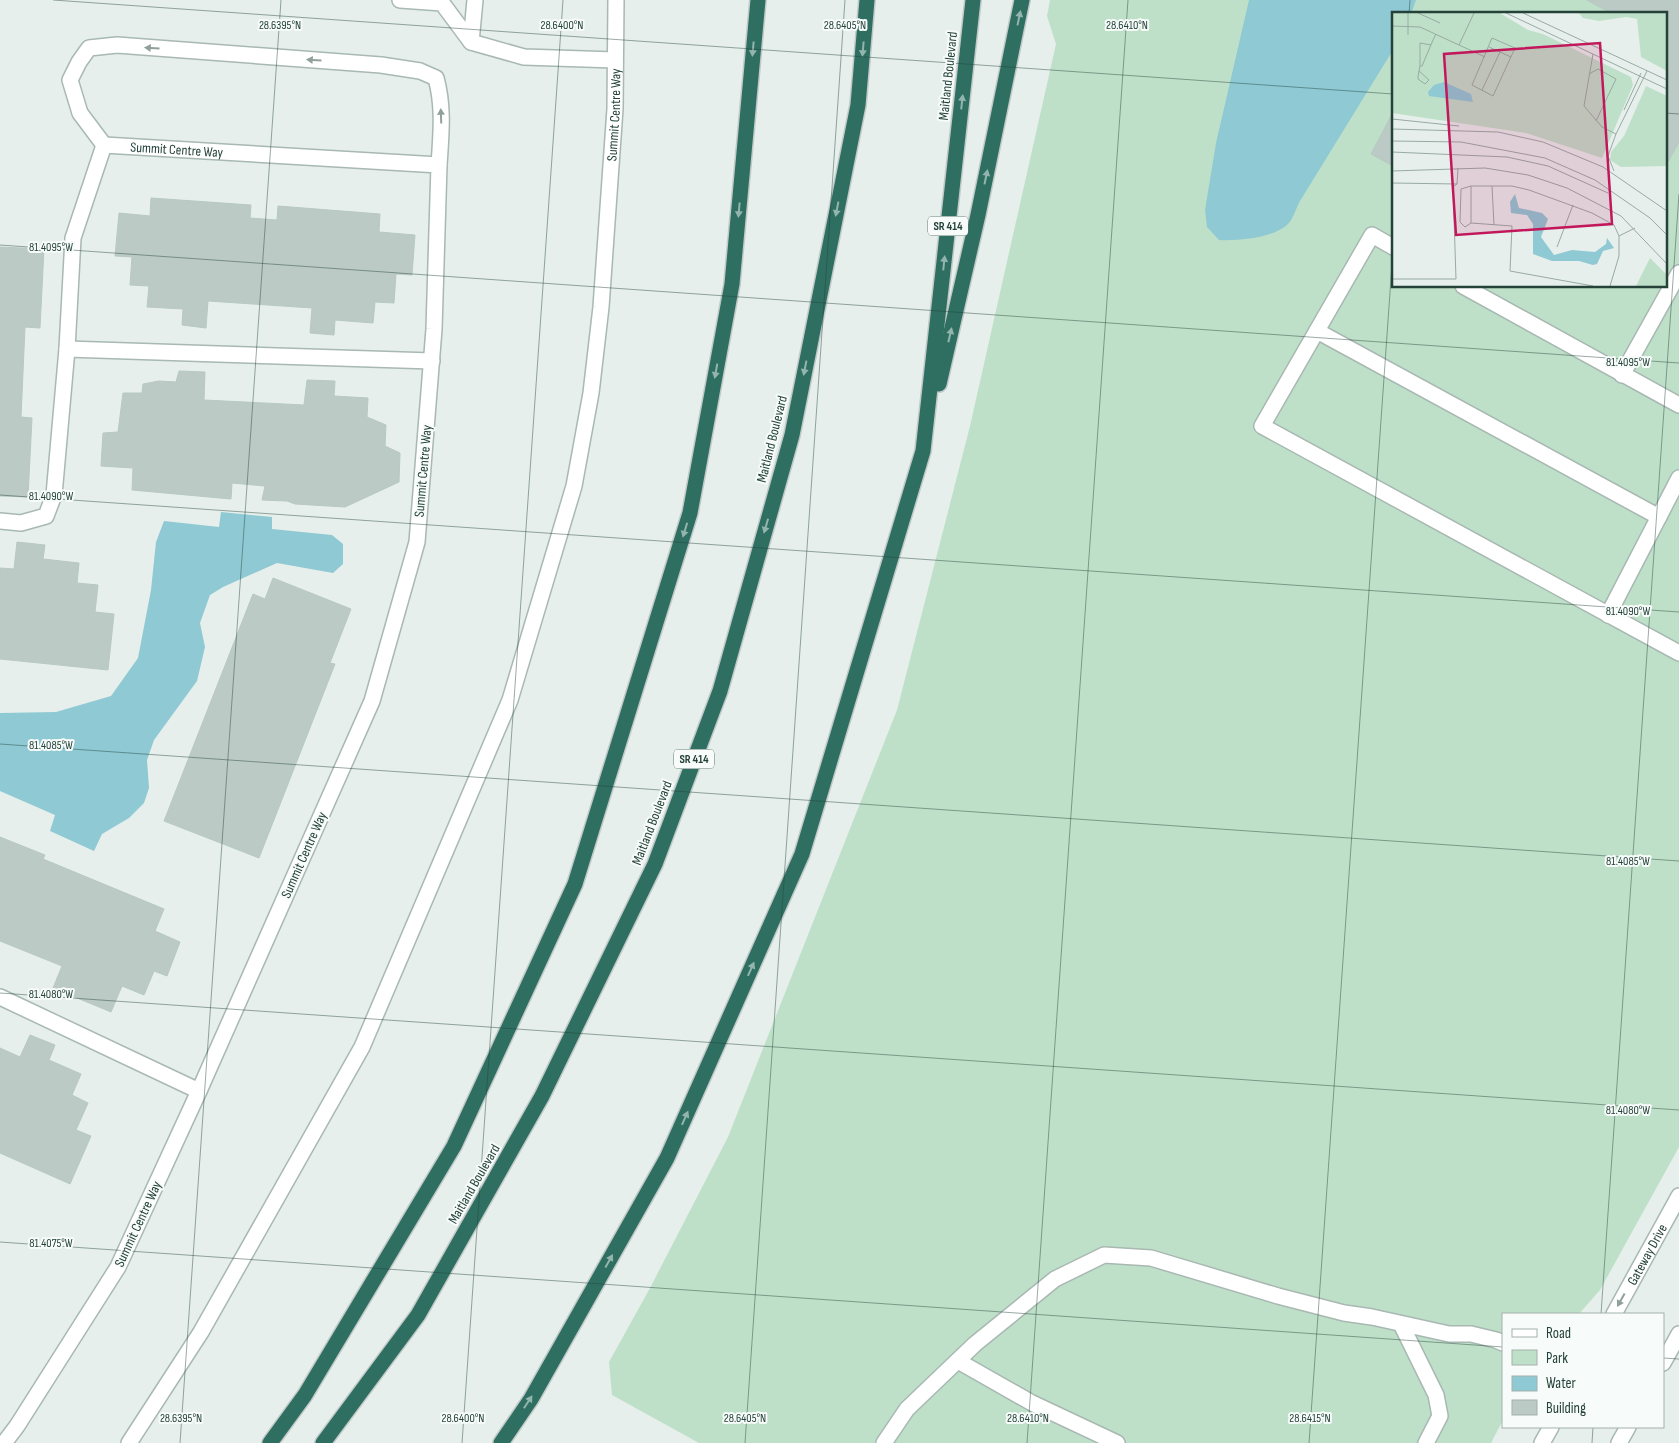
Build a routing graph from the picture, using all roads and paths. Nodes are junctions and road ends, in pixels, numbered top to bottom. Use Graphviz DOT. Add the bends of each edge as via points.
graph roads {
  1 [pos="400,0"];
  2 [pos="475,0"];
  3 [pos="616,0"];
  4 [pos="758,0"];
  5 [pos="867,0"];
  6 [pos="973,0"];
  7 [pos="1022,0"];
  8 [pos="471,42"];
  9 [pos="615,60"];
  10 [pos="104,145"];
  11 [pos="439,165"];
  12 [pos="1392,246"];
  13 [pos="1679,273"];
  14 [pos="1467,288"];
  15 [pos="1317,331"];
  16 [pos="66,349"];
  17 [pos="432,361"];
  18 [pos="1622,375"];
  19 [pos="1679,405"];
  20 [pos="924,451"];
  21 [pos="1679,478"];
  22 [pos="1659,517"];
  23 [pos="0,521"];
  24 [pos="1608,616"];
  25 [pos="1679,654"];
  26 [pos="0,997"];
  27 [pos="199,1091"];
  28 [pos="1679,1196"];
  29 [pos="1615,1313"];
  30 [pos="1401,1324"];
  31 [pos="1679,1334"];
  32 [pos="1502,1343"];
  33 [pos="958,1361"];
  34 [pos="1664,1362"];
  35 [pos="1550,1428"];
  36 [pos="1627,1428"];
  37 [pos="4,1443"];
  38 [pos="128,1443"];
  39 [pos="270,1443"];
  40 [pos="324,1443"];
  41 [pos="501,1443"];
  42 [pos="884,1443"];
  43 [pos="1117,1443"];
  44 [pos="1426,1443"];
  45 [pos="1542,1443"];
  46 [pos="1619,1443"];
  1 -- 8 [label="street" via="442,3"];
  2 -- 8 [label="street"];
  3 -- 9 [label="street, Summit Centre Way"];
  4 -- 39 [label="highway, one-way" via="732,284 690,513 575,884 454,1146 305,1395"];
  5 -- 40 [label="highway, Maitland Boulevard / SR 414, one-way" via="858,105 792,435 720,691 679,800 654,864 542,1096 418,1315"];
  20 -- 6 [label="highway, Maitland Boulevard / SR 414, one-way"];
  20 -- 7 [label="highway, one-way" via="978,215"];
  8 -- 9 [label="street" via="524,57"];
  9 -- 38 [label="street, Summit Centre Way" via="615,108 602,297 591,393 574,486 510,700 362,1046 200,1332"];
  10 -- 11 [label="street, Summit Centre Way"];
  11 -- 10 [label="street, one-way" via="441,95 436,78 420,72 381,65 117,45 89,48 70,80 80,113"];
  10 -- 16 [label="street" via="73,238"];
  11 -- 17 [label="street, Summit Centre Way"];
  12 -- 15 [label="street" via="1372,235"];
  13 -- 18 [label="street"];
  14 -- 18 [label="street"];
  15 -- 22 [label="street"];
  15 -- 24 [label="street" via="1262,426"];
  16 -- 17 [label="street"];
  16 -- 23 [label="street" via="54,495 46,516 21,523"];
  17 -- 27 [label="street, Summit Centre Way" via="417,542 372,701"];
  18 -- 19 [label="street"];
  41 -- 20 [label="highway, Maitland Boulevard / SR 414, one-way" via="531,1399 667,1158 802,854"];
  21 -- 22 [label="street"];
  22 -- 24 [label="street"];
  24 -- 25 [label="street"];
  26 -- 27 [label="street"];
  27 -- 37 [label="street, Summit Centre Way" via="118,1267"];
  28 -- 29 [label="street, Gateway Drive, one-way"];
  30 -- 32 [label="street" via="1449,1334 1471,1334"];
  30 -- 33 [label="street" via="1278,1296 1151,1258 1104,1255 1055,1279"];
  30 -- 44 [label="street" via="1436,1395 1440,1416"];
  31 -- 34 [label="street"];
  33 -- 42 [label="street" via="907,1409"];
  33 -- 43 [label="street" via="1032,1403"];
  35 -- 45 [label="street"];
  36 -- 46 [label="street"];
}
